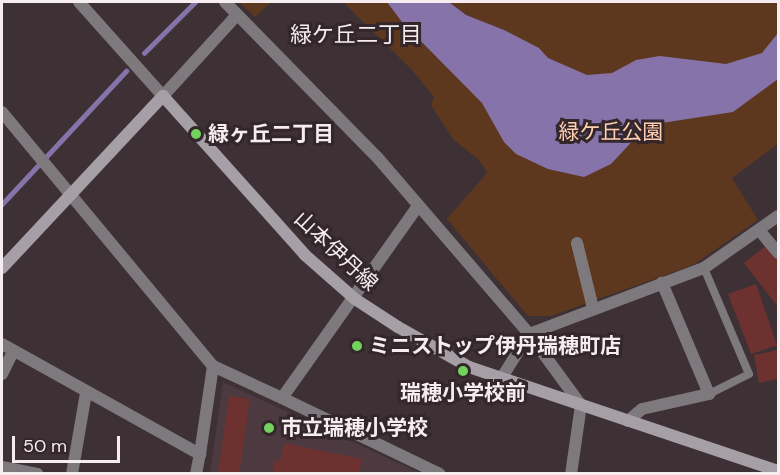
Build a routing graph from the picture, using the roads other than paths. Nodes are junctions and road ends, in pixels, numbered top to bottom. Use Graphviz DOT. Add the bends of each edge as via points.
graph roads {
  1 [pos="79,2"];
  2 [pos="225,2"];
  3 [pos="237,15"];
  4 [pos="163,96"];
  5 [pos="2,115"];
  6 [pos="69,195"];
  7 [pos="418,206"];
  8 [pos="778,216"];
  9 [pos="759,230"];
  10 [pos="577,243"];
  11 [pos="778,253"];
  12 [pos="2,268"];
  13 [pos="704,268"];
  14 [pos="662,283"];
  15 [pos="355,299"];
  16 [pos="593,308"];
  17 [pos="530,334"];
  18 [pos="2,344"];
  19 [pos="13,351"];
  20 [pos="213,366"];
  21 [pos="2,374"];
  22 [pos="501,379"];
  23 [pos="86,393"];
  24 [pos="709,394"];
  25 [pos="282,398"];
  26 [pos="581,405"];
  27 [pos="628,421"];
  28 [pos="200,454"];
  29 [pos="2,467"];
  30 [pos="778,471"];
  31 [pos="38,474"];
  32 [pos="72,474"];
  33 [pos="196,474"];
  34 [pos="440,474"];
  35 [pos="571,474"];
  1 -- 4 [label="street"];
  2 -- 3 [label="street"];
  3 -- 4 [label="street"];
  3 -- 7 [label="street" via="377,157"];
  4 -- 6 [label="main road"];
  4 -- 15 [label="main road, 山本伊丹線" via="305,255"];
  5 -- 6 [label="street"];
  6 -- 12 [label="main road"];
  6 -- 20 [label="street"];
  7 -- 15 [label="street"];
  7 -- 17 [label="street"];
  8 -- 9 [label="street"];
  9 -- 11 [label="street"];
  9 -- 13 [label="street"];
  10 -- 16 [label="street"];
  13 -- 14 [label="street"];
  13 -- 24 [label="lane" via="749,374"];
  14 -- 16 [label="street"];
  14 -- 24 [label="street"];
  15 -- 22 [label="main road, 山本伊丹線" via="469,367"];
  15 -- 25 [label="street"];
  16 -- 17 [label="street"];
  17 -- 22 [label="street"];
  17 -- 26 [label="street"];
  18 -- 19 [label="street"];
  19 -- 21 [label="street"];
  19 -- 23 [label="street"];
  20 -- 25 [label="street"];
  20 -- 28 [label="street"];
  22 -- 26 [label="main road, 山本伊丹線"];
  23 -- 28 [label="street"];
  23 -- 32 [label="street"];
  24 -- 27 [label="street" via="642,409"];
  25 -- 34 [label="street"];
  26 -- 27 [label="main road, 山本伊丹線"];
  26 -- 35 [label="street"];
  27 -- 30 [label="main road, 山本伊丹線"];
  28 -- 33 [label="street"];
  29 -- 31 [label="street"];
}
